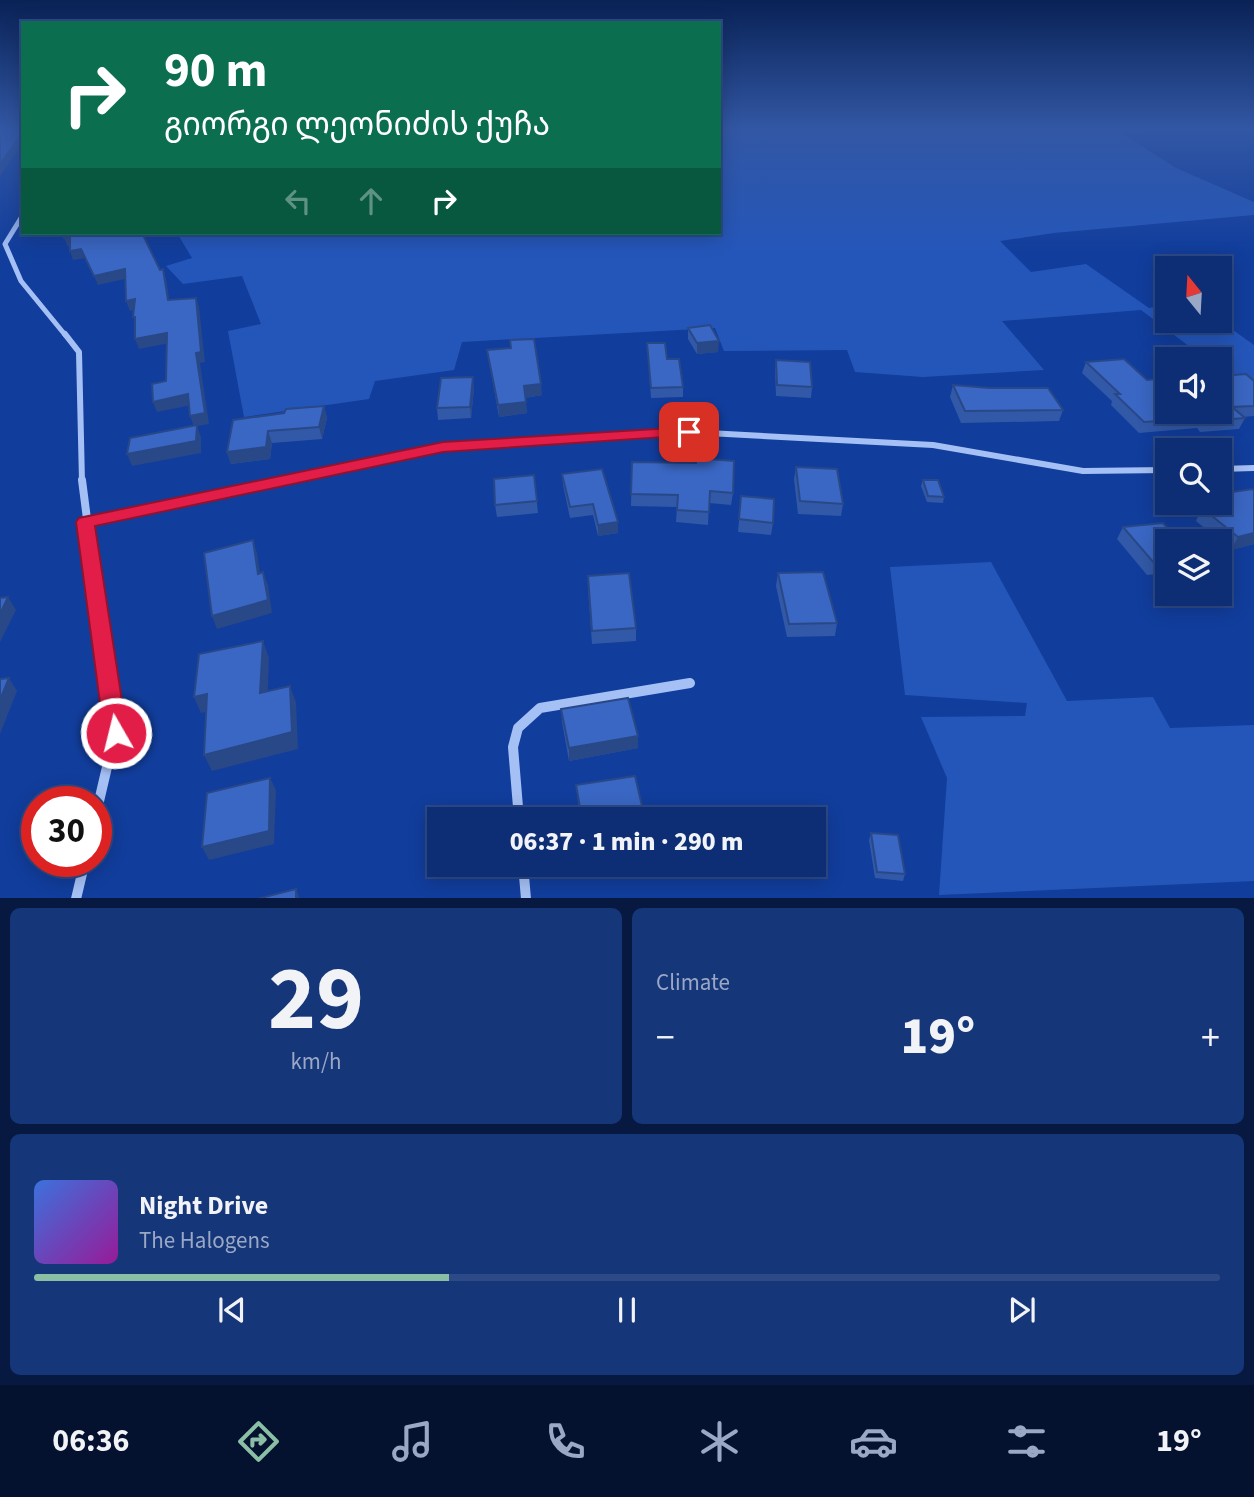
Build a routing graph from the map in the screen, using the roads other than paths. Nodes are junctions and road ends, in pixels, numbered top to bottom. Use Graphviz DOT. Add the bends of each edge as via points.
graph roads {
  1 [pos="21,218"];
  2 [pos="3,244"];
  3 [pos="1254,468"];
  4 [pos="1232,469"];
  5 [pos="1155,470"];
  6 [pos="85,522"];
  7 [pos="690,682"];
  8 [pos="103,786"];
  9 [pos="518,807"];
  10 [pos="81,877"];
  11 [pos="524,877"];
  12 [pos="76,898"];
  13 [pos="526,898"];
  1 -- 2 [label="street"];
  2 -- 6 [label="street" via="21,281 79,352"];
  3 -- 4 [label="street"];
  5 -- 6 [label="street" via="1083,471 933,445 689,432 443,447"];
  6 -- 8 [label="street" via="116,733"];
  7 -- 9 [label="street" via="540,708 518,728 513,747"];
  10 -- 12 [label="street"];
  11 -- 13 [label="street"];
}
